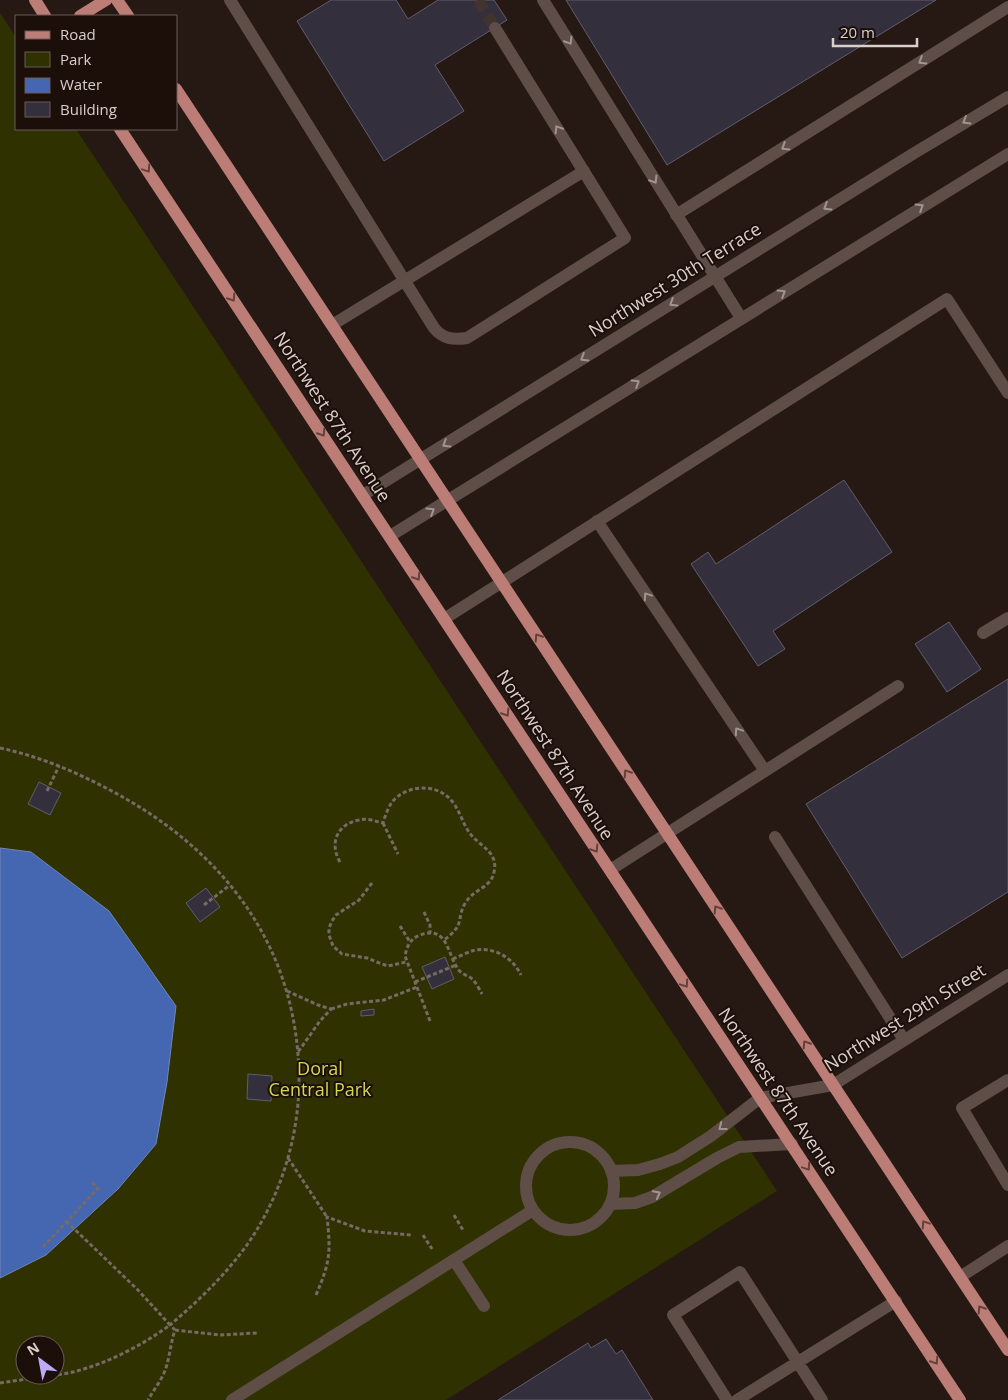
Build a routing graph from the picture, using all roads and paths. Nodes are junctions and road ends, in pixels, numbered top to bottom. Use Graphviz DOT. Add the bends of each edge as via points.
graph roads {
  1 [pos="35,0"];
  2 [pos="106,0"];
  3 [pos="117,0"];
  4 [pos="230,0"];
  5 [pos="543,0"];
  6 [pos="1008,7"];
  7 [pos="44,15"];
  8 [pos="82,15"];
  9 [pos="127,15"];
  10 [pos="495,28"];
  11 [pos="178,92"];
  12 [pos="1008,97"];
  13 [pos="121,130"];
  14 [pos="1008,154"];
  15 [pos="584,171"];
  16 [pos="676,215"];
  17 [pos="714,277"];
  18 [pos="405,281"];
  19 [pos="741,318"];
  20 [pos="332,325"];
  21 [pos="1008,393"];
  22 [pos="420,459"];
  23 [pos="363,496"];
  24 [pos="448,500"];
  25 [pos="597,521"];
  26 [pos="390,536"];
  27 [pos="501,581"];
  28 [pos="444,618"];
  29 [pos="1008,618"];
  30 [pos="983,633"];
  31 [pos="898,686"];
  32 [pos="0,748"];
  33 [pos="59,766"];
  34 [pos="765,771"];
  35 [pos="46,791"];
  36 [pos="383,823"];
  37 [pos="667,833"];
  38 [pos="775,836"];
  39 [pos="398,854"];
  40 [pos="340,862"];
  41 [pos="610,870"];
  42 [pos="372,883"];
  43 [pos="230,885"];
  44 [pos="204,905"];
  45 [pos="424,912"];
  46 [pos="400,926"];
  47 [pos="430,933"];
  48 [pos="444,940"];
  49 [pos="410,942"];
  50 [pos="453,959"];
  51 [pos="406,962"];
  52 [pos="456,965"];
  53 [pos="521,975"];
  54 [pos="1008,975"];
  55 [pos="415,982"];
  56 [pos="417,987"];
  57 [pos="286,991"];
  58 [pos="482,994"];
  59 [pos="331,1009"];
  60 [pos="430,1020"];
  61 [pos="904,1040"];
  62 [pos="298,1053"];
  63 [pos="1008,1080"];
  64 [pos="832,1085"];
  65 [pos="760,1098"];
  66 [pos="792,1144"];
  67 [pos="288,1158"];
  68 [pos="611,1171"];
  69 [pos="90,1181"];
  70 [pos="1008,1185"];
  71 [pos="610,1204"];
  72 [pos="533,1210"];
  73 [pos="454,1216"];
  74 [pos="328,1217"];
  75 [pos="67,1222"];
  76 [pos="466,1234"];
  77 [pos="412,1235"];
  78 [pos="423,1235"];
  79 [pos="1008,1246"];
  80 [pos="44,1247"];
  81 [pos="435,1253"];
  82 [pos="454,1260"];
  83 [pos="960,1277"];
  84 [pos="316,1295"];
  85 [pos="896,1302"];
  86 [pos="484,1306"];
  87 [pos="170,1325"];
  88 [pos="175,1330"];
  89 [pos="257,1333"];
  90 [pos="1008,1350"];
  91 [pos="799,1363"];
  92 [pos="0,1383"];
  93 [pos="148,1400"];
  94 [pos="232,1400"];
  95 [pos="727,1400"];
  96 [pos="737,1400"];
  97 [pos="822,1400"];
  98 [pos="960,1400"];
  1 -- 7 [label="main road"];
  2 -- 8 [label="main road"];
  3 -- 9 [label="main road"];
  4 -- 18 [label="street"];
  5 -- 16 [label="street, one-way"];
  6 -- 16 [label="street, one-way"];
  15 -- 10 [label="street, one-way"];
  11 -- 20 [label="main road"];
  12 -- 17 [label="street, Northwest 30th Terrace, one-way"];
  13 -- 23 [label="main road, Northwest 87th Avenue, one-way"];
  19 -- 14 [label="street, one-way"];
  15 -- 18 [label="street"];
  15 -- 18 [label="street" via="625,238 467,338 443,337 438,333"];
  16 -- 17 [label="street"];
  17 -- 19 [label="street"];
  17 -- 22 [label="street, Northwest 30th Terrace, one-way"];
  18 -- 20 [label="street"];
  24 -- 19 [label="street, one-way"];
  20 -- 22 [label="main road"];
  21 -- 25 [label="street" via="947,298"];
  22 -- 23 [label="street, Northwest 30th Terrace"];
  22 -- 24 [label="main road"];
  23 -- 26 [label="main road, Northwest 87th Avenue"];
  26 -- 24 [label="street, one-way"];
  24 -- 27 [label="main road"];
  25 -- 27 [label="street"];
  34 -- 25 [label="street, one-way"];
  26 -- 28 [label="main road, Northwest 87th Avenue, one-way"];
  27 -- 28 [label="street"];
  37 -- 27 [label="main road, one-way"];
  28 -- 41 [label="main road, Northwest 87th Avenue, one-way"];
  29 -- 30 [label="street"];
  31 -- 34 [label="street"];
  32 -- 33 [label="path"];
  33 -- 35 [label="path"];
  33 -- 43 [label="path" via="125,798 166,824 203,854"];
  34 -- 37 [label="street"];
  36 -- 39 [label="path"];
  36 -- 40 [label="path" via="366,819 343,829 334,847"];
  36 -- 48 [label="path" via="390,804 400,795 418,788 436,790 454,803 468,831 493,857 495,867 490,881 468,898 457,930"];
  37 -- 41 [label="street"];
  64 -- 37 [label="main road, one-way"];
  38 -- 61 [label="street"];
  41 -- 65 [label="main road, Northwest 87th Avenue, one-way"];
  42 -- 51 [label="path" via="359,900 336,915 329,928 330,941 348,956 367,958 388,966"];
  43 -- 44 [label="path"];
  43 -- 57 [label="path" via="258,925"];
  45 -- 47 [label="path"];
  46 -- 49 [label="path"];
  47 -- 48 [label="path"];
  47 -- 49 [label="path" via="414,937"];
  48 -- 50 [label="path"];
  49 -- 51 [label="path" via="406,948"];
  50 -- 52 [label="path"];
  50 -- 53 [label="path" via="475,950 492,950 506,956"];
  51 -- 55 [label="path"];
  52 -- 55 [label="path"];
  52 -- 58 [label="path" via="461,973 472,979"];
  54 -- 61 [label="street, Northwest 29th Street"];
  55 -- 56 [label="path"];
  56 -- 59 [label="path" via="384,1000"];
  56 -- 60 [label="path"];
  57 -- 59 [label="path"];
  57 -- 62 [label="path"];
  59 -- 62 [label="path"];
  61 -- 64 [label="street, Northwest 29th Street"];
  62 -- 67 [label="path" via="296,1121"];
  63 -- 70 [label="street" via="962,1108"];
  64 -- 65 [label="street, Northwest 29th Street"];
  83 -- 64 [label="main road, one-way"];
  65 -- 66 [label="main road, Northwest 87th Avenue"];
  65 -- 68 [label="street, one-way" via="678,1157 638,1170"];
  71 -- 66 [label="street, one-way" via="635,1203 652,1197 739,1147"];
  66 -- 85 [label="main road, Northwest 87th Avenue, one-way"];
  67 -- 74 [label="path"];
  67 -- 87 [label="path" via="268,1209 241,1253 218,1280"];
  68 -- 71 [label="street" via="614,1190"];
  68 -- 72 [label="street" via="608,1162 586,1144 571,1142 544,1150 528,1174 526,1188"];
  69 -- 75 [label="path" via="98,1188"];
  71 -- 72 [label="street" via="602,1216 577,1229 562,1229 548,1224"];
  72 -- 82 [label="street"];
  73 -- 76 [label="path"];
  74 -- 77 [label="path" via="365,1231"];
  74 -- 84 [label="path" via="330,1254"];
  75 -- 80 [label="path"];
  75 -- 87 [label="path"];
  78 -- 81 [label="path"];
  79 -- 83 [label="street"];
  82 -- 86 [label="street"];
  82 -- 94 [label="street"];
  90 -- 83 [label="main road, one-way"];
  85 -- 91 [label="street"];
  85 -- 98 [label="main road, Northwest 87th Avenue, one-way"];
  87 -- 88 [label="path"];
  87 -- 92 [label="path" via="120,1354 75,1371"];
  88 -- 89 [label="path" via="220,1335"];
  88 -- 93 [label="path" via="164,1373"];
  91 -- 95 [label="street" via="740,1272 673,1315"];
  91 -- 96 [label="street"];
  91 -- 97 [label="street"];
}
